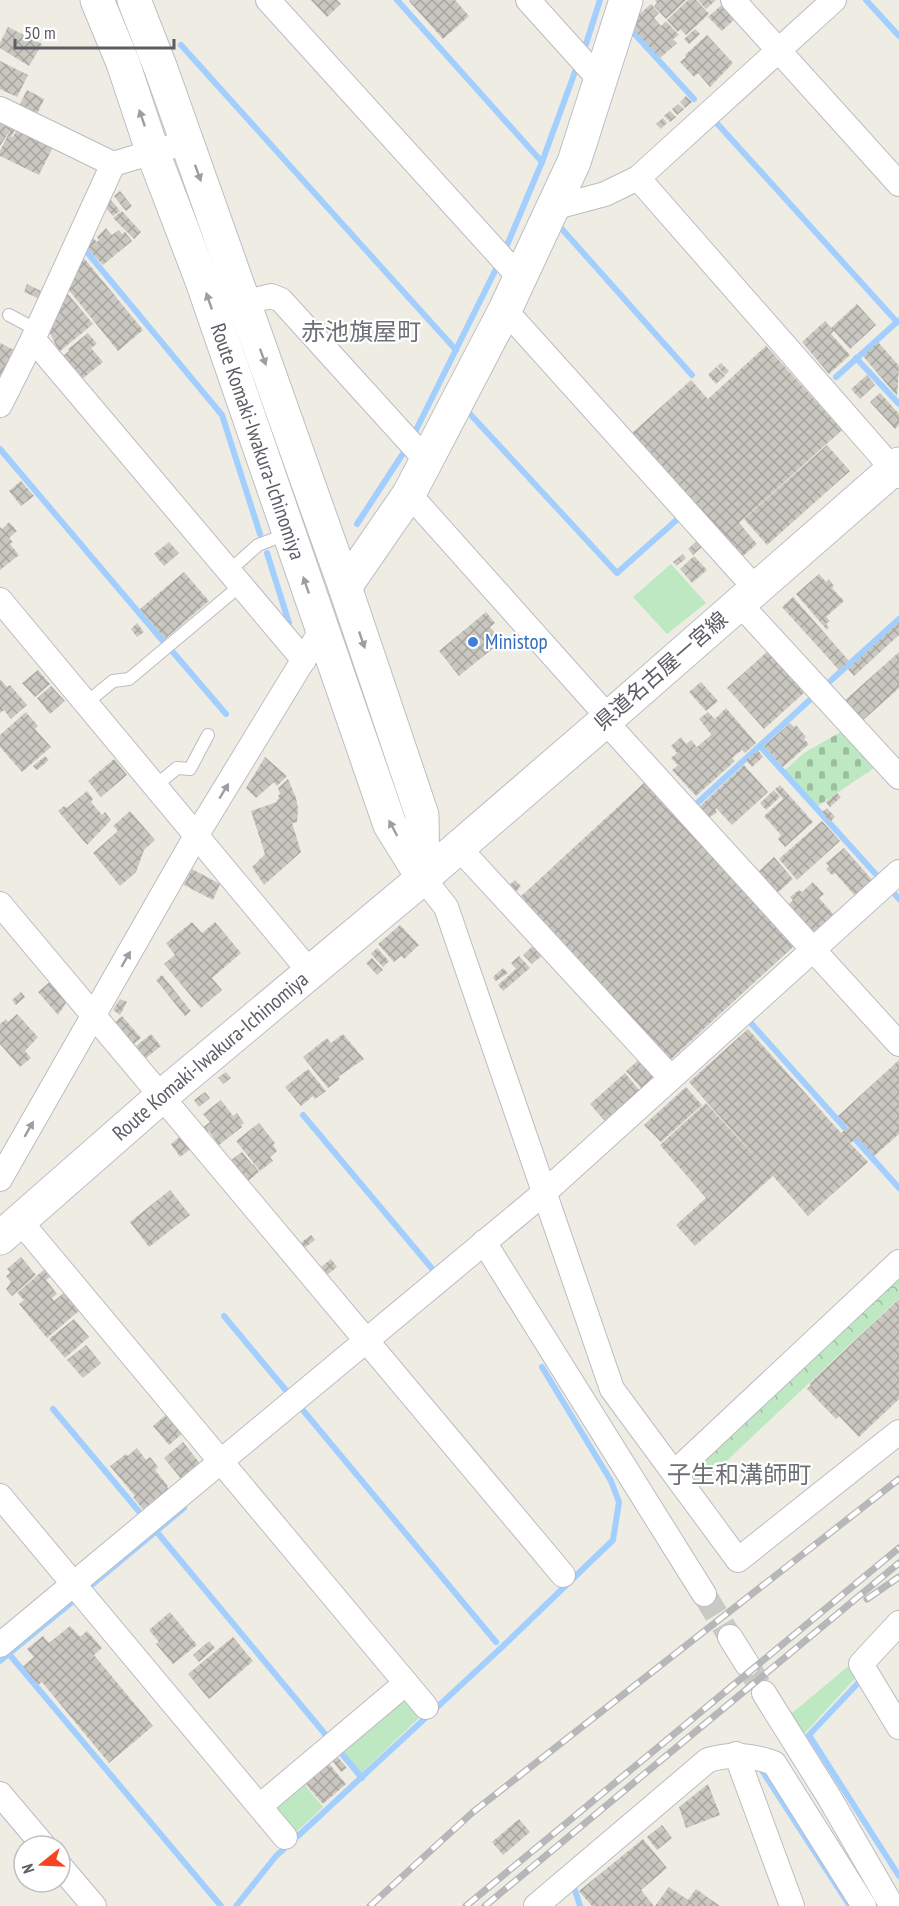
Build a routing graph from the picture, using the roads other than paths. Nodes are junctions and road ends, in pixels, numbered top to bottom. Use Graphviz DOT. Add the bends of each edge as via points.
graph roads {
  1 [pos="97,0"];
  2 [pos="134,0"];
  3 [pos="268,0"];
  4 [pos="528,0"];
  5 [pos="626,0"];
  6 [pos="733,0"];
  7 [pos="834,0"];
  8 [pos="778,51"];
  9 [pos="600,80"];
  10 [pos="0,108"];
  11 [pos="187,142"];
  12 [pos="153,153"];
  13 [pos="113,164"];
  14 [pos="638,178"];
  15 [pos="899,184"];
  16 [pos="553,208"];
  17 [pos="520,278"];
  18 [pos="244,303"];
  19 [pos="505,310"];
  20 [pos="9,315"];
  21 [pos="35,334"];
  22 [pos="0,405"];
  23 [pos="427,461"];
  24 [pos="897,469"];
  25 [pos="409,494"];
  26 [pos="288,534"];
  27 [pos="235,578"];
  28 [pos="345,587"];
  29 [pos="748,596"];
  30 [pos="0,600"];
  31 [pos="321,631"];
  32 [pos="304,660"];
  33 [pos="85,704"];
  34 [pos="607,719"];
  35 [pos="208,735"];
  36 [pos="899,777"];
  37 [pos="154,787"];
  38 [pos="196,836"];
  39 [pos="458,847"];
  40 [pos="899,872"];
  41 [pos="423,878"];
  42 [pos="0,904"];
  43 [pos="813,950"];
  44 [pos="310,972"];
  45 [pos="94,1015"];
  46 [pos="899,1044"];
  47 [pos="671,1078"];
  48 [pos="162,1096"];
  49 [pos="0,1179"];
  50 [pos="545,1192"];
  51 [pos="10,1229"];
  52 [pos="484,1242"];
  53 [pos="899,1262"];
  54 [pos="367,1340"];
  55 [pos="899,1432"];
  56 [pos="221,1461"];
  57 [pos="674,1473"];
  58 [pos="0,1496"];
  59 [pos="563,1575"];
  60 [pos="74,1584"];
  61 [pos="704,1594"];
  62 [pos="899,1623"];
  63 [pos="730,1637"];
  64 [pos="0,1645"];
  65 [pos="747,1664"];
  66 [pos="406,1683"];
  67 [pos="764,1693"];
  68 [pos="426,1707"];
  69 [pos="899,1727"];
  70 [pos="736,1754"];
  71 [pos="0,1794"];
  72 [pos="260,1806"];
  73 [pos="34,1834"];
  74 [pos="285,1837"];
  75 [pos="72,1880"];
  76 [pos="566,1895"];
  77 [pos="94,1906"];
  78 [pos="536,1906"];
  79 [pos="792,1906"];
  80 [pos="864,1906"];
  81 [pos="892,1906"];
  12 -- 1 [label="main road, Route Komaki-Iwakura-Ichinomiya, one-way"];
  2 -- 11 [label="main road, Route Komaki-Iwakura-Ichinomiya"];
  3 -- 17 [label="street"];
  4 -- 9 [label="street"];
  5 -- 9 [label="main road"];
  6 -- 8 [label="street"];
  7 -- 8 [label="street"];
  8 -- 14 [label="street"];
  8 -- 15 [label="street"];
  9 -- 16 [label="main road" via="574,162"];
  10 -- 13 [label="street"];
  11 -- 12 [label="street"];
  11 -- 18 [label="main road, Route Komaki-Iwakura-Ichinomiya, one-way"];
  12 -- 13 [label="street"];
  26 -- 12 [label="main road, Route Komaki-Iwakura-Ichinomiya, one-way" via="202,281"];
  13 -- 21 [label="street"];
  14 -- 16 [label="street" via="606,194"];
  14 -- 24 [label="street"];
  16 -- 17 [label="main road"];
  17 -- 19 [label="main road"];
  18 -- 23 [label="street" via="271,296 281,300"];
  18 -- 28 [label="main road, Route Komaki-Iwakura-Ichinomiya, one-way"];
  19 -- 23 [label="main road"];
  19 -- 29 [label="street"];
  20 -- 21 [label="lane"];
  21 -- 22 [label="street"];
  21 -- 27 [label="street"];
  23 -- 25 [label="main road"];
  24 -- 29 [label="main road, 県道名古屋一宮線"];
  25 -- 28 [label="main road"];
  25 -- 34 [label="street"];
  26 -- 27 [label="lane" via="258,546"];
  31 -- 26 [label="main road, Route Komaki-Iwakura-Ichinomiya, one-way"];
  27 -- 32 [label="street"];
  27 -- 33 [label="lane" via="129,679 113,681"];
  28 -- 41 [label="main road, Route Komaki-Iwakura-Ichinomiya, one-way" via="422,815"];
  29 -- 34 [label="main road, 県道名古屋一宮線"];
  29 -- 36 [label="street"];
  30 -- 33 [label="street"];
  31 -- 32 [label="street"];
  41 -- 31 [label="main road, Route Komaki-Iwakura-Ichinomiya, one-way" via="390,825"];
  38 -- 32 [label="street, one-way"];
  33 -- 37 [label="street"];
  34 -- 39 [label="main road, 県道名古屋一宮線"];
  34 -- 43 [label="street"];
  35 -- 37 [label="lane" via="190,769 177,768"];
  37 -- 38 [label="street"];
  38 -- 44 [label="street"];
  45 -- 38 [label="street, one-way"];
  39 -- 41 [label="main road, 県道名古屋一宮線"];
  39 -- 47 [label="street"];
  40 -- 43 [label="street"];
  41 -- 44 [label="main road, Route Komaki-Iwakura-Ichinomiya"];
  41 -- 50 [label="street" via="446,907"];
  42 -- 45 [label="street"];
  43 -- 46 [label="street"];
  43 -- 47 [label="street"];
  44 -- 48 [label="main road, Route Komaki-Iwakura-Ichinomiya"];
  45 -- 48 [label="street"];
  49 -- 45 [label="street, one-way"];
  47 -- 50 [label="street"];
  48 -- 51 [label="main road, Route Komaki-Iwakura-Ichinomiya"];
  48 -- 54 [label="street"];
  50 -- 52 [label="street"];
  50 -- 57 [label="street" via="612,1389"];
  51 -- 56 [label="street"];
  52 -- 54 [label="street"];
  52 -- 61 [label="street"];
  53 -- 57 [label="street"];
  54 -- 56 [label="street"];
  54 -- 59 [label="street"];
  55 -- 57 [label="street" via="738,1560"];
  56 -- 60 [label="street"];
  56 -- 66 [label="street"];
  58 -- 60 [label="street"];
  60 -- 64 [label="street"];
  60 -- 72 [label="street"];
  62 -- 69 [label="street" via="861,1664"];
  63 -- 65 [label="street"];
  66 -- 68 [label="street"];
  66 -- 72 [label="street"];
  67 -- 81 [label="street"];
  70 -- 76 [label="street" via="708,1760"];
  70 -- 79 [label="street"];
  70 -- 80 [label="street" via="774,1763"];
  71 -- 73 [label="street"];
  72 -- 74 [label="street"];
  75 -- 77 [label="street"];
  76 -- 78 [label="street"];
}
